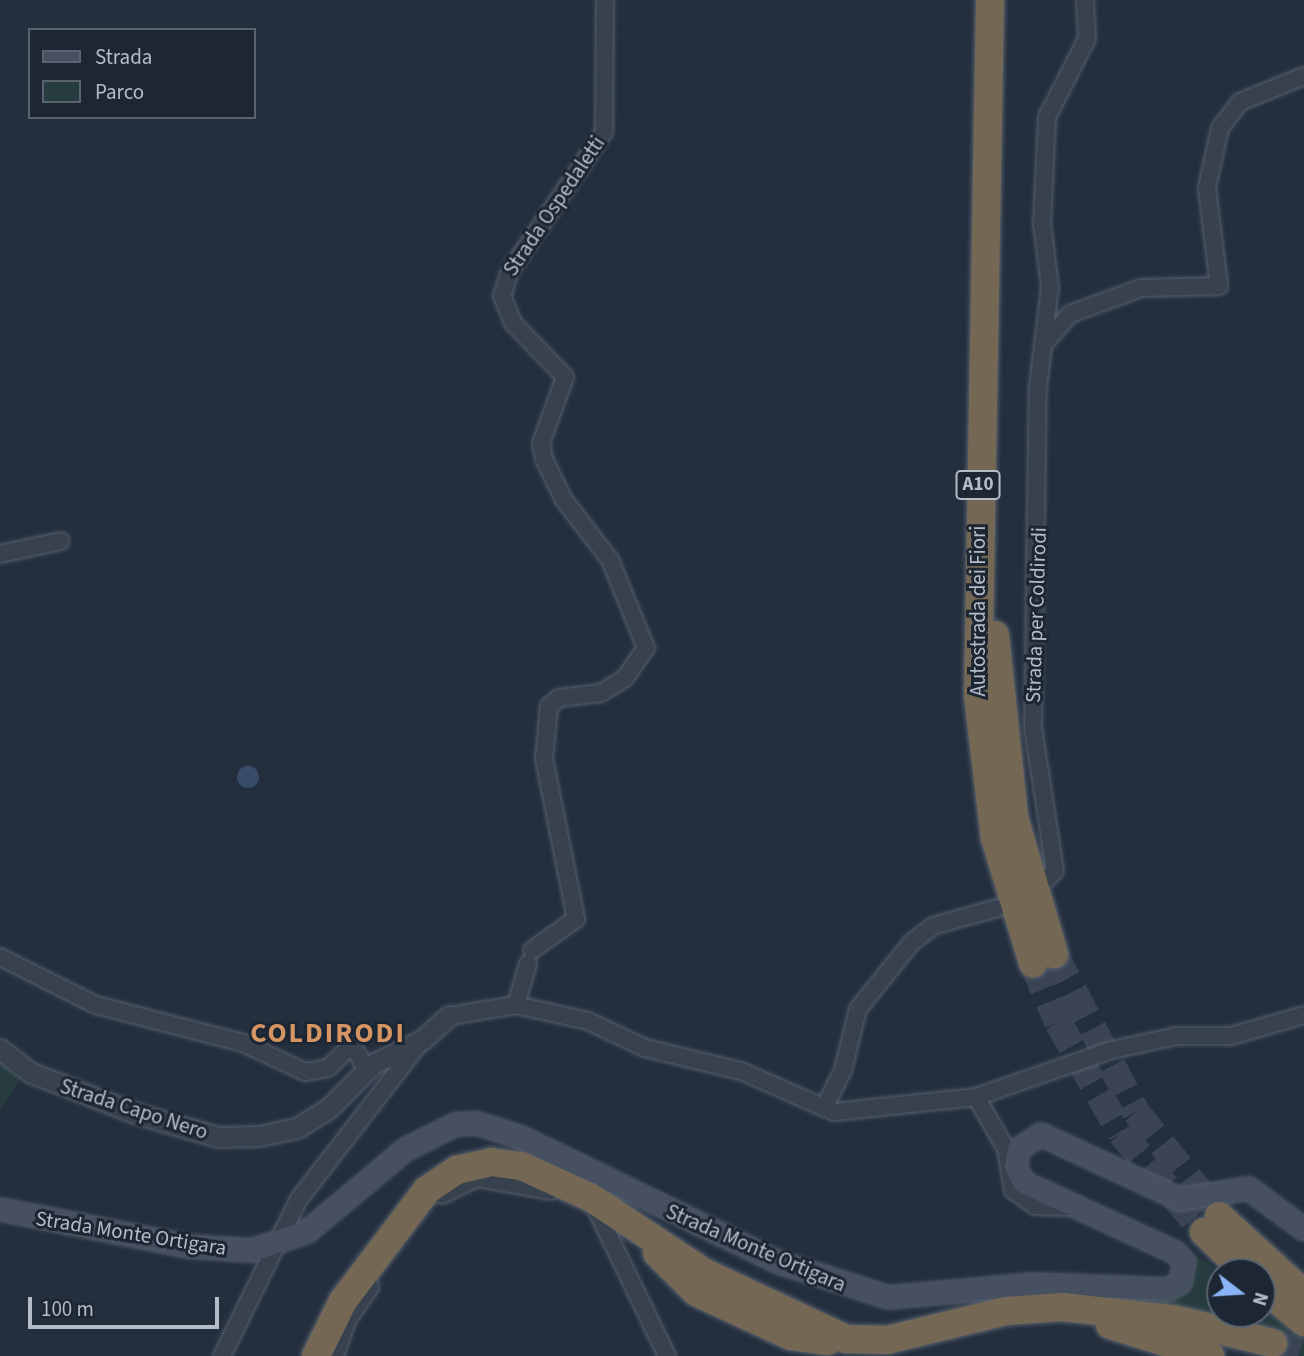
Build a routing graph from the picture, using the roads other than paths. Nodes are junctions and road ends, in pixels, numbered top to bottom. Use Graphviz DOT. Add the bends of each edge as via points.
graph roads {
  1 [pos="605,0"];
  2 [pos="990,0"];
  3 [pos="1006,0"];
  4 [pos="1085,0"];
  5 [pos="1304,76"];
  6 [pos="1042,346"];
  7 [pos="61,541"];
  8 [pos="0,554"];
  9 [pos="1047,879"];
  10 [pos="997,908"];
  11 [pos="0,957"];
  12 [pos="516,1004"];
  13 [pos="1304,1014"];
  14 [pos="449,1016"];
  15 [pos="422,1040"];
  16 [pos="0,1049"];
  17 [pos="367,1070"];
  18 [pos="976,1097"];
  19 [pos="825,1106"];
  20 [pos="583,1170"];
  21 [pos="601,1185"];
  22 [pos="1067,1207"];
  23 [pos="0,1209"];
  24 [pos="1304,1229"];
  25 [pos="274,1246"];
  26 [pos="1235,1258"];
  27 [pos="1256,1258"];
  28 [pos="1276,1273"];
  29 [pos="1304,1294"];
  30 [pos="1276,1299"];
  31 [pos="1032,1308"];
  32 [pos="1304,1322"];
  33 [pos="1264,1350"];
  34 [pos="222,1356"];
  35 [pos="316,1356"];
  36 [pos="335,1356"];
  37 [pos="667,1356"];
  38 [pos="1210,1356"];
  1 -- 12 [label="street, Strada Ospedaletti" via="604,132 502,285 513,323 565,377 545,429 544,459 564,500 610,560 646,648 625,678 601,693 559,698 549,706 544,759 576,917 530,957"];
  2 -- 3 [label="highway, Autostrada dei Fiori / A10" via="978,696 995,838 1044,959 1014,817 996,667"];
  4 -- 6 [label="street, Strada per Coldirodi" via="1087,39 1047,117 1042,224 1050,287"];
  5 -- 6 [label="street" via="1240,102 1220,128 1207,187 1219,286 1203,292 1165,283 1141,288 1070,314"];
  6 -- 9 [label="street, Strada per Coldirodi" via="1032,727 1055,871"];
  7 -- 8 [label="street"];
  10 -- 19 [label="street" via="933,926 912,942 858,1009 843,1070"];
  11 -- 17 [label="street" via="96,1005 243,1043 305,1072 328,1068 352,1045"];
  12 -- 14 [label="street"];
  12 -- 19 [label="street" via="588,1021 645,1048 741,1071 791,1098"];
  13 -- 18 [label="street" via="1231,1036 1185,1035 1112,1050"];
  14 -- 15 [label="street, Strada Capo Nero"];
  15 -- 17 [label="street, Strada Capo Nero"];
  15 -- 25 [label="street" via="323,1163"];
  16 -- 17 [label="street, Strada Capo Nero" via="29,1072 82,1095 218,1137 297,1128 328,1109"];
  18 -- 19 [label="street" via="846,1112"];
  18 -- 22 [label="street" via="1006,1149 1013,1190 1035,1206"];
  20 -- 21 [label="street"];
  20 -- 22 [label="main road, Strada Monte Ortigara" via="779,1262 888,1297 1033,1284 1168,1289 1180,1282 1184,1262 1175,1252"];
  20 -- 25 [label="main road, Strada Monte Ortigara" via="492,1125 456,1125 405,1149 307,1231"];
  22 -- 24 [label="main road, Strada Monte Ortigara" via="1018,1174 1018,1149 1031,1137 1057,1138 1180,1199 1248,1188"];
  23 -- 25 [label="main road, Strada Monte Ortigara" via="222,1251"];
  25 -- 34 [label="street"];
  26 -- 27 [label="highway" via="1211,1224"];
  28 -- 29 [label="highway"];
  30 -- 32 [label="highway"];
  31 -- 33 [label="highway" via="1123,1312"];
  31 -- 35 [label="highway" via="887,1340 791,1336 696,1292 633,1224 521,1166 491,1162 457,1170 427,1190 343,1301"];
  31 -- 38 [label="highway"];
  36 -- 37 [label="street" via="348,1319 447,1190 477,1178 558,1193 595,1212"];
}
